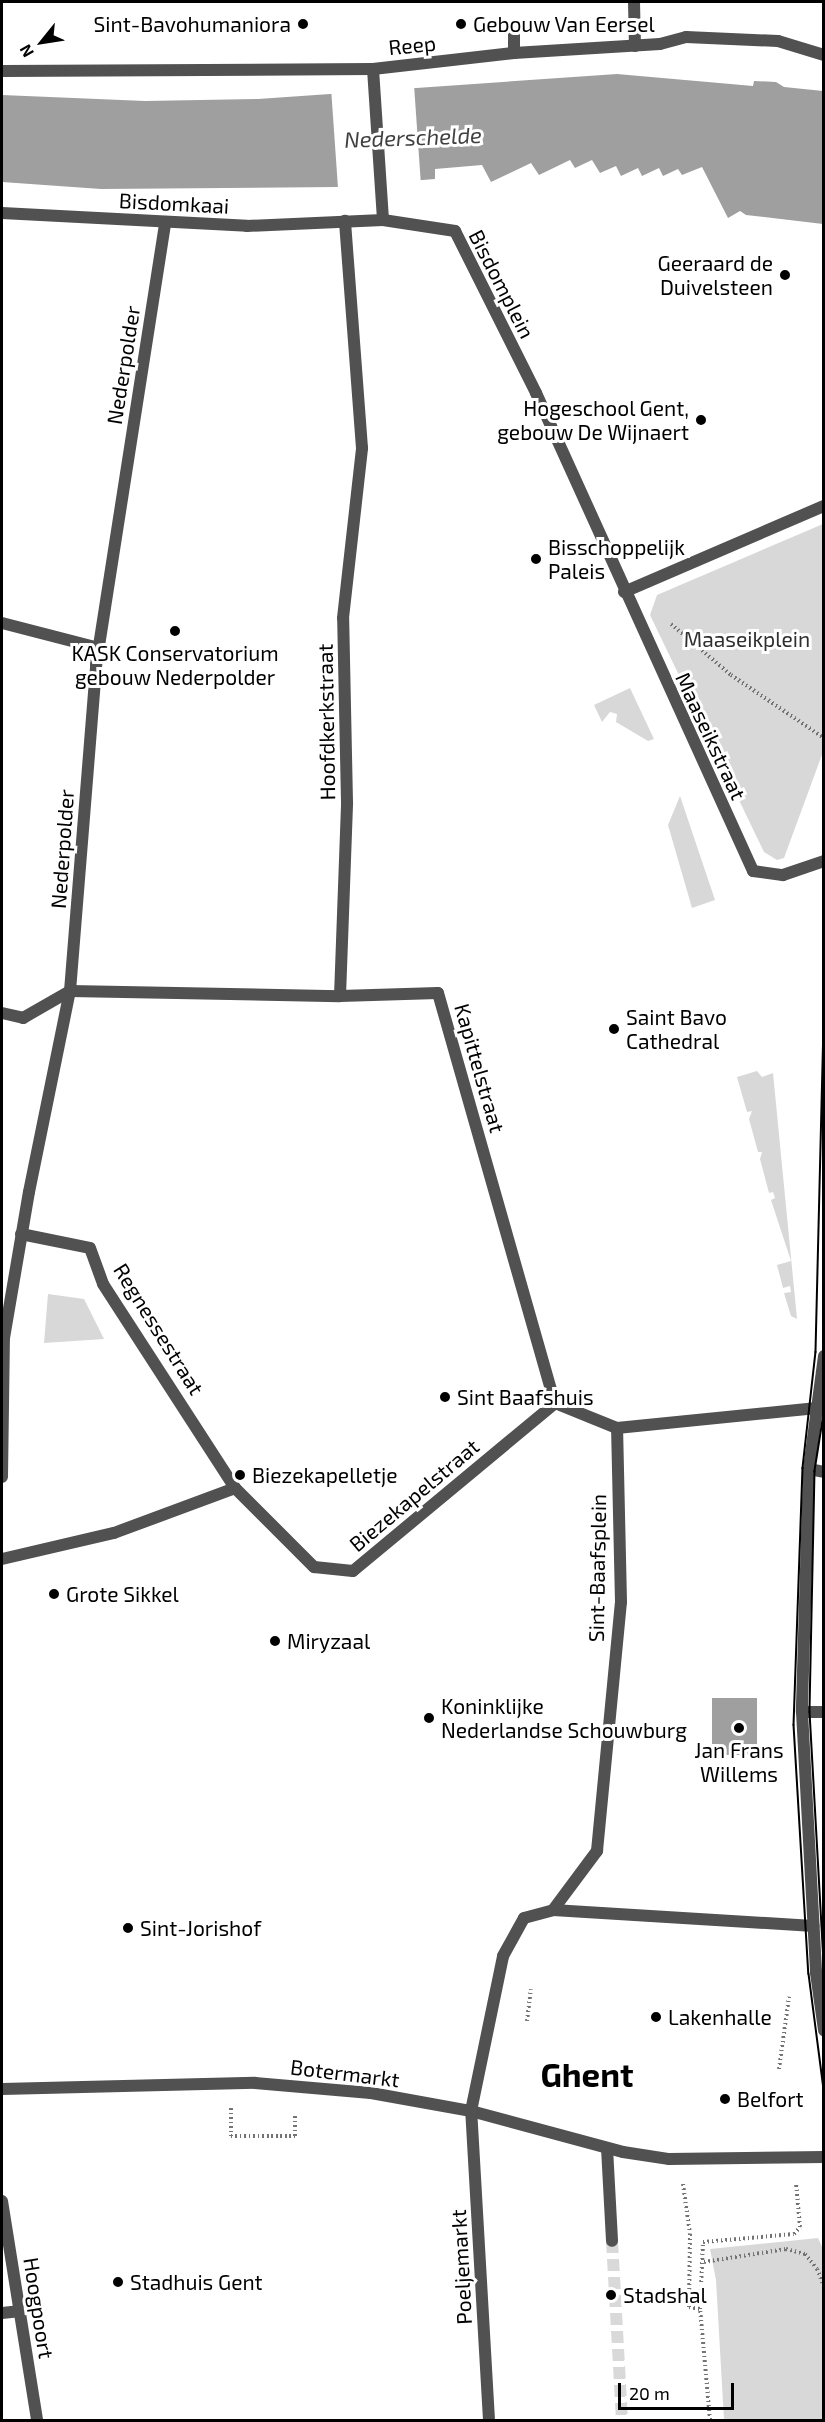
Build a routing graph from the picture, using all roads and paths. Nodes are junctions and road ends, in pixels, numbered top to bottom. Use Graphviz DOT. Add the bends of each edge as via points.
graph roads {
  1 [pos="634,2"];
  2 [pos="514,33"];
  3 [pos="635,46"];
  4 [pos="514,53"];
  5 [pos="824,55"];
  6 [pos="374,69"];
  7 [pos="2,71"];
  8 [pos="2,213"];
  9 [pos="345,220"];
  10 [pos="383,220"];
  11 [pos="165,222"];
  12 [pos="547,419"];
  13 [pos="824,506"];
  14 [pos="624,592"];
  15 [pos="669,622"];
  16 [pos="2,623"];
  17 [pos="99,648"];
  18 [pos="824,738"];
  19 [pos="824,861"];
  20 [pos="70,991"];
  21 [pos="340,996"];
  22 [pos="2,1013"];
  23 [pos="21,1234"];
  24 [pos="824,1356"];
  25 [pos="555,1403"];
  26 [pos="817,1408"];
  27 [pos="617,1428"];
  28 [pos="809,1469"];
  29 [pos="824,1472"];
  30 [pos="2,1477"];
  31 [pos="235,1488"];
  32 [pos="2,1559"];
  33 [pos="802,1712"];
  34 [pos="824,1712"];
  35 [pos="553,1910"];
  36 [pos="814,1926"];
  37 [pos="531,1989"];
  38 [pos="789,1997"];
  39 [pos="527,2021"];
  40 [pos="778,2029"];
  41 [pos="785,2029"];
  42 [pos="824,2030"];
  43 [pos="779,2069"];
  44 [pos="2,2089"];
  45 [pos="471,2111"];
  46 [pos="231,2124"];
  47 [pos="294,2125"];
  48 [pos="262,2136"];
  49 [pos="263,2143"];
  50 [pos="607,2148"];
  51 [pos="793,2157"];
  52 [pos="824,2157"];
  53 [pos="680,2159"];
  54 [pos="2,2201"];
  55 [pos="612,2241"];
  56 [pos="704,2262"];
  57 [pos="824,2286"];
  58 [pos="700,2309"];
  59 [pos="21,2311"];
  60 [pos="2,2313"];
  61 [pos="38,2421"];
  62 [pos="489,2421"];
  63 [pos="710,2421"];
  1 -- 3 [label="street"];
  2 -- 4 [label="street"];
  3 -- 4 [label="street, Reep"];
  3 -- 5 [label="street, Reep" via="686,37 778,41"];
  4 -- 6 [label="street, Reep"];
  6 -- 7 [label="street, Reep"];
  6 -- 10 [label="street"];
  8 -- 11 [label="street, Bisdomkaai"];
  9 -- 10 [label="street, Bisdomplein"];
  9 -- 11 [label="street, Bisdomkaai" via="248,226"];
  9 -- 21 [label="street, Hoofdkerkstraat" via="362,448 343,618 347,802"];
  10 -- 12 [label="street, Bisdomplein" via="455,231"];
  11 -- 17 [label="street, Nederpolder"];
  12 -- 14 [label="street, Maaseikstraat"];
  13 -- 14 [label="street"];
  14 -- 19 [label="street, Maaseikstraat" via="753,871 783,875"];
  15 -- 18 [label="path" via="731,675"];
  16 -- 17 [label="street"];
  17 -- 20 [label="street, Nederpolder"];
  20 -- 21 [label="street, Kapittelstraat"];
  20 -- 22 [label="street" via="23,1018"];
  20 -- 23 [label="street, Nederpolder"];
  21 -- 25 [label="street, Kapittelstraat" via="438,993"];
  23 -- 30 [label="street, Nederpolder" via="4,1338"];
  23 -- 31 [label="street, Regnessestraat" via="90,1248 103,1284"];
  24 -- 26 [label="street"];
  25 -- 27 [label="street"];
  25 -- 31 [label="street, Biezekapelstraat" via="353,1571 314,1567"];
  26 -- 27 [label="street"];
  26 -- 28 [label="street"];
  27 -- 35 [label="street, Sint-Baafsplein" via="621,1602 597,1851"];
  28 -- 29 [label="street"];
  28 -- 33 [label="street"];
  31 -- 32 [label="street" via="114,1533"];
  33 -- 34 [label="street"];
  33 -- 36 [label="street"];
  35 -- 36 [label="street"];
  35 -- 45 [label="street" via="524,1918 503,1956"];
  36 -- 42 [label="street"];
  37 -- 39 [label="path"];
  38 -- 41 [label="path"];
  40 -- 41 [label="path"];
  41 -- 43 [label="path"];
  44 -- 45 [label="street, Botermarkt" via="255,2083 371,2093"];
  45 -- 50 [label="street, Botermarkt"];
  45 -- 62 [label="street, Poeljemarkt"];
  46 -- 48 [label="path" via="231,2136"];
  47 -- 48 [label="path" via="295,2136"];
  48 -- 49 [label="path"];
  50 -- 53 [label="street, Botermarkt"];
  50 -- 55 [label="street"];
  51 -- 52 [label="street, Botermarkt"];
  51 -- 53 [label="street, Botermarkt"];
  51 -- 56 [label="path" via="800,2227 794,2234 703,2242"];
  53 -- 58 [label="path" via="690,2234 689,2307"];
  54 -- 59 [label="street, Hoogpoort"];
  56 -- 57 [label="path" via="786,2249 805,2254"];
  56 -- 58 [label="path"];
  58 -- 63 [label="path"];
  59 -- 60 [label="street"];
  59 -- 61 [label="street, Hoogpoort"];
}
